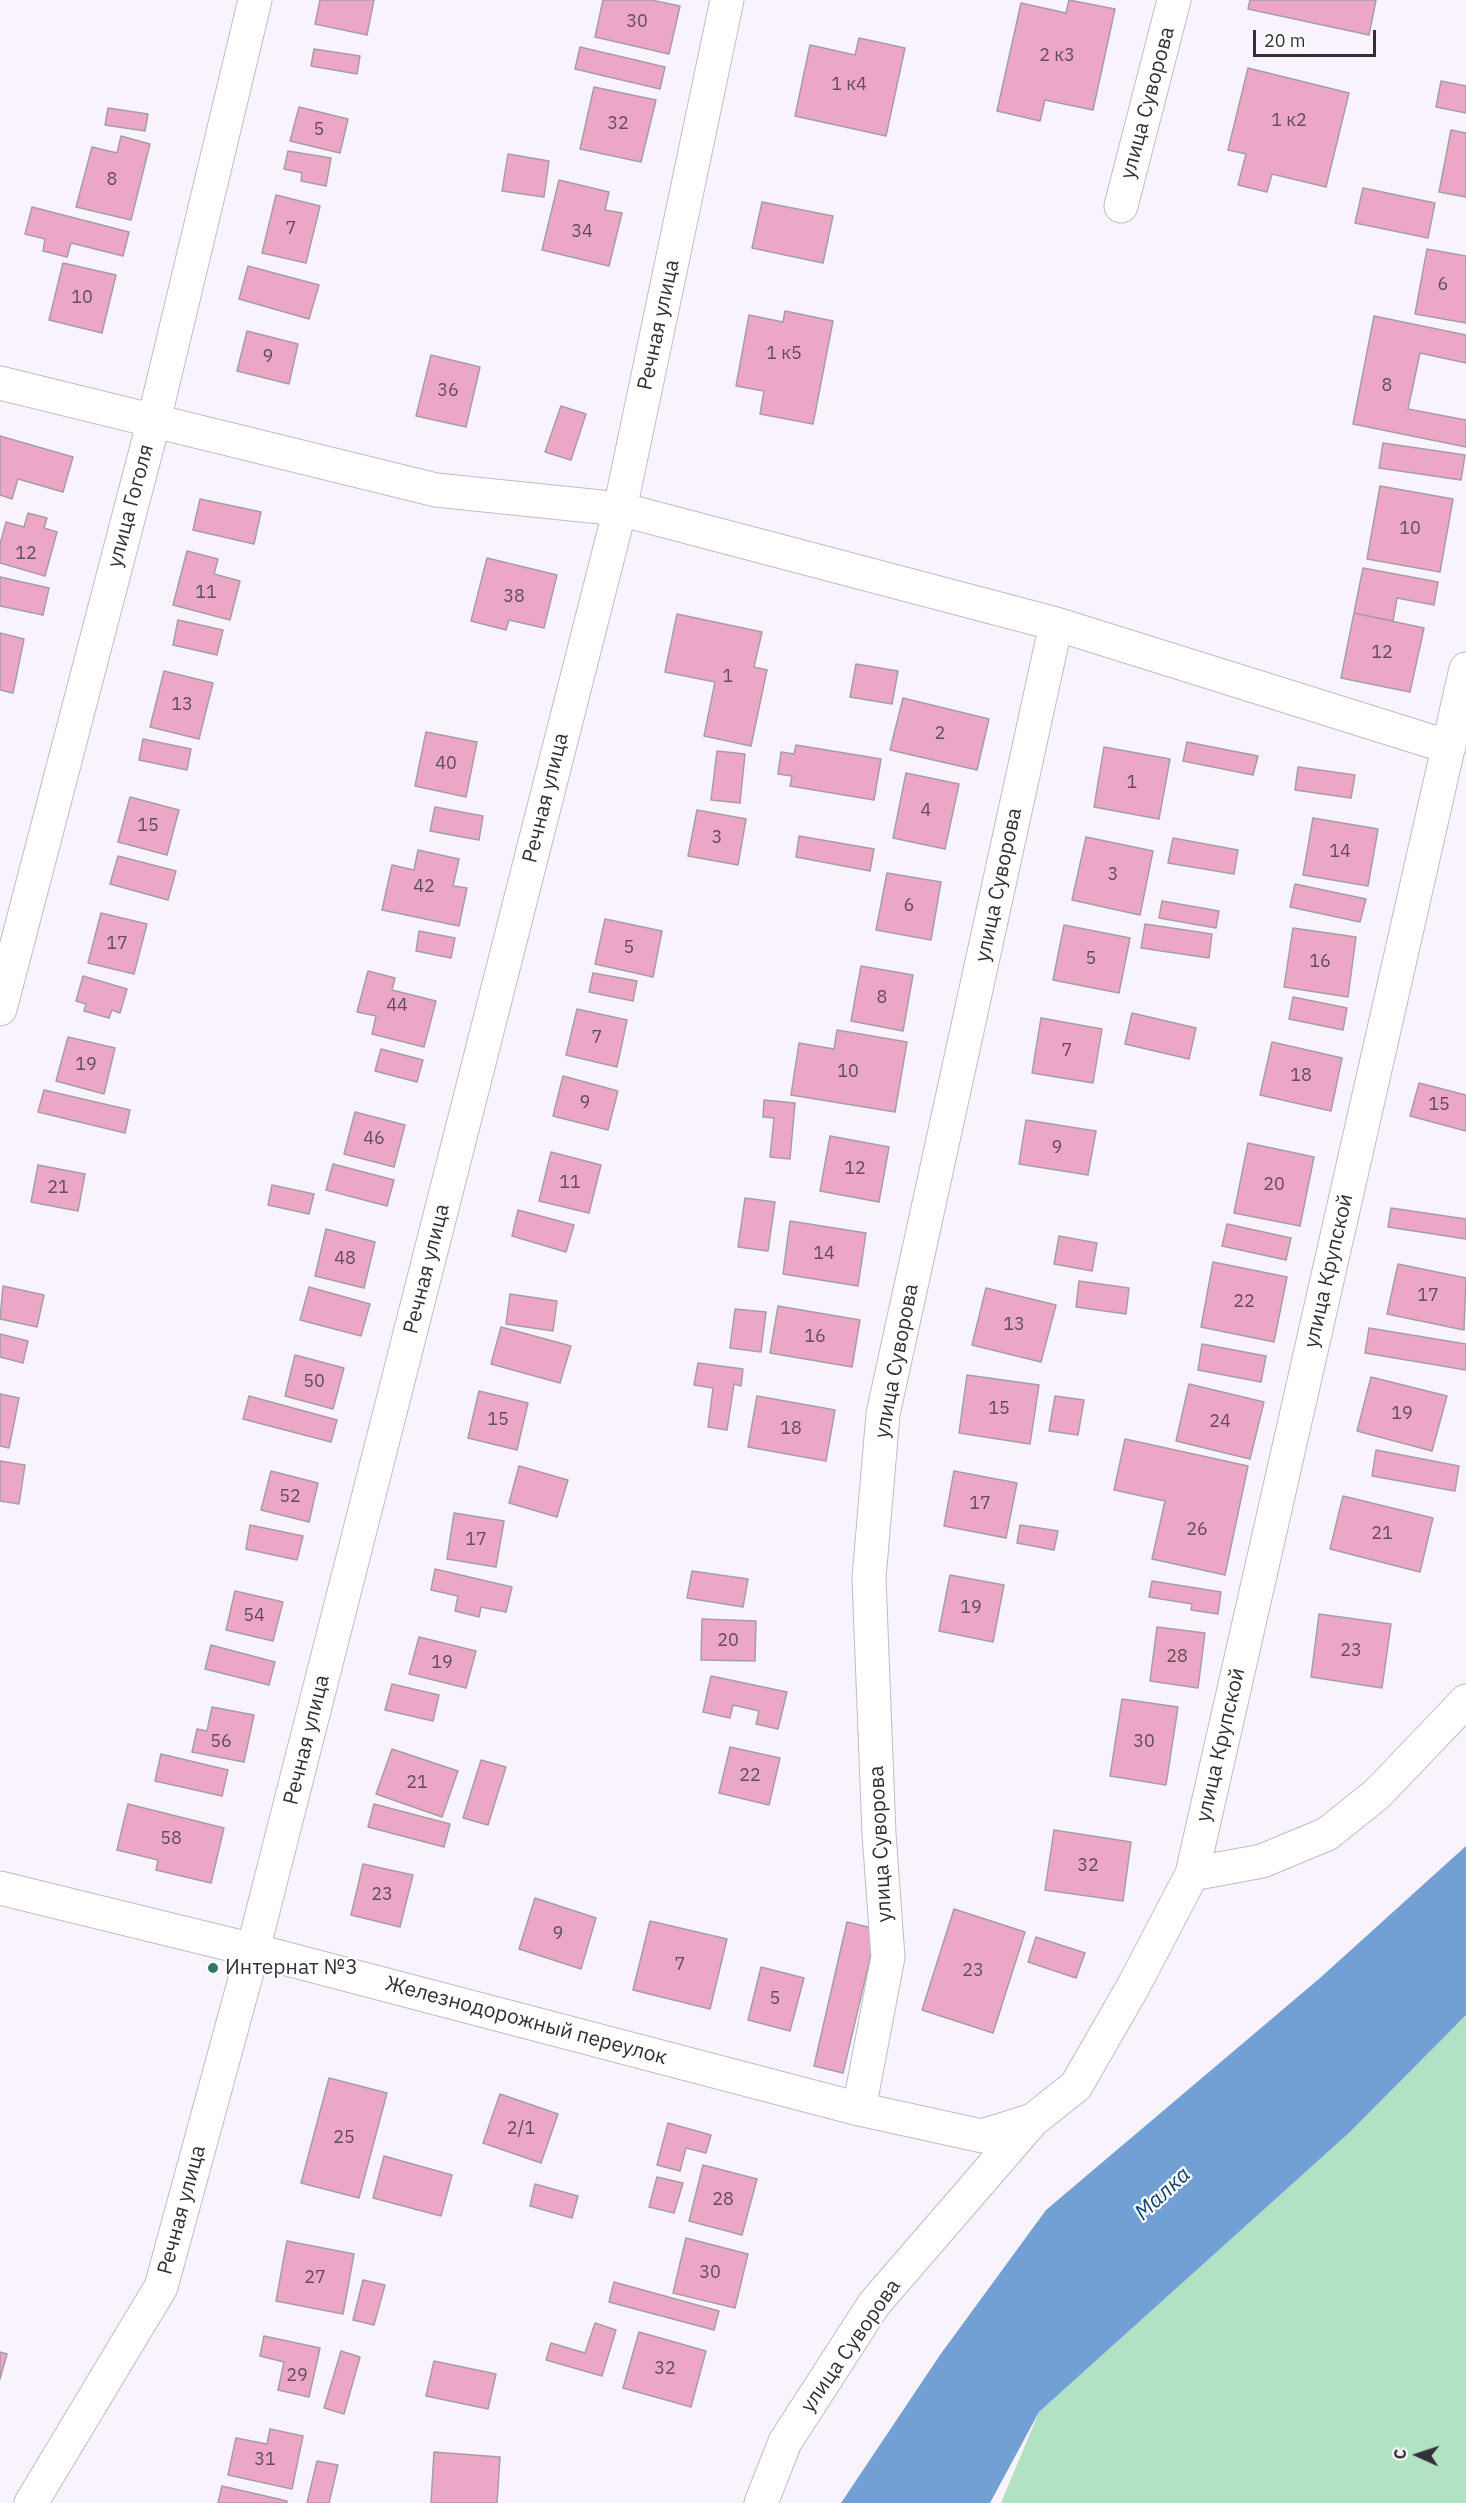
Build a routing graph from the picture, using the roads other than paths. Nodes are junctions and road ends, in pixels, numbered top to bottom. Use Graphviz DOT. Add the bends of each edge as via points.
graph roads {
  1 [pos="255,0"];
  2 [pos="727,0"];
  3 [pos="1174,0"];
  4 [pos="1121,206"];
  5 [pos="0,383"];
  6 [pos="154,420"];
  7 [pos="620,509"];
  8 [pos="1056,624"];
  9 [pos="1466,669"];
  10 [pos="1449,747"];
  11 [pos="0,1009"];
  12 [pos="1466,1701"];
  13 [pos="1191,1874"];
  14 [pos="0,1888"];
  15 [pos="253,1950"];
  16 [pos="859,2109"];
  17 [pos="1033,2120"];
  18 [pos="31,2503"];
  19 [pos="761,2503"];
  1 -- 6 [label="street, улица Гоголя"];
  2 -- 7 [label="street, Речная улица"];
  3 -- 4 [label="street, улица Суворова"];
  5 -- 6 [label="street"];
  6 -- 7 [label="street" via="436,490"];
  6 -- 11 [label="street, улица Гоголя"];
  7 -- 8 [label="street"];
  7 -- 15 [label="street, Речная улица"];
  8 -- 10 [label="street"];
  8 -- 16 [label="street, улица Суворова" via="884,1414 869,1578 888,1957"];
  9 -- 10 [label="street, улица Крупской"];
  10 -- 13 [label="street, улица Крупской"];
  12 -- 13 [label="street" via="1377,1794 1327,1834 1262,1861"];
  13 -- 17 [label="street, улица Крупской" via="1076,2086"];
  14 -- 15 [label="street, Железнодорожный переулок"];
  15 -- 16 [label="street, Железнодорожный переулок"];
  15 -- 18 [label="street, Речная улица" via="160,2287"];
  16 -- 17 [label="street, Железнодорожный переулок" via="982,2136"];
  17 -- 19 [label="street, улица Суворова" via="874,2304 785,2442"];
}
